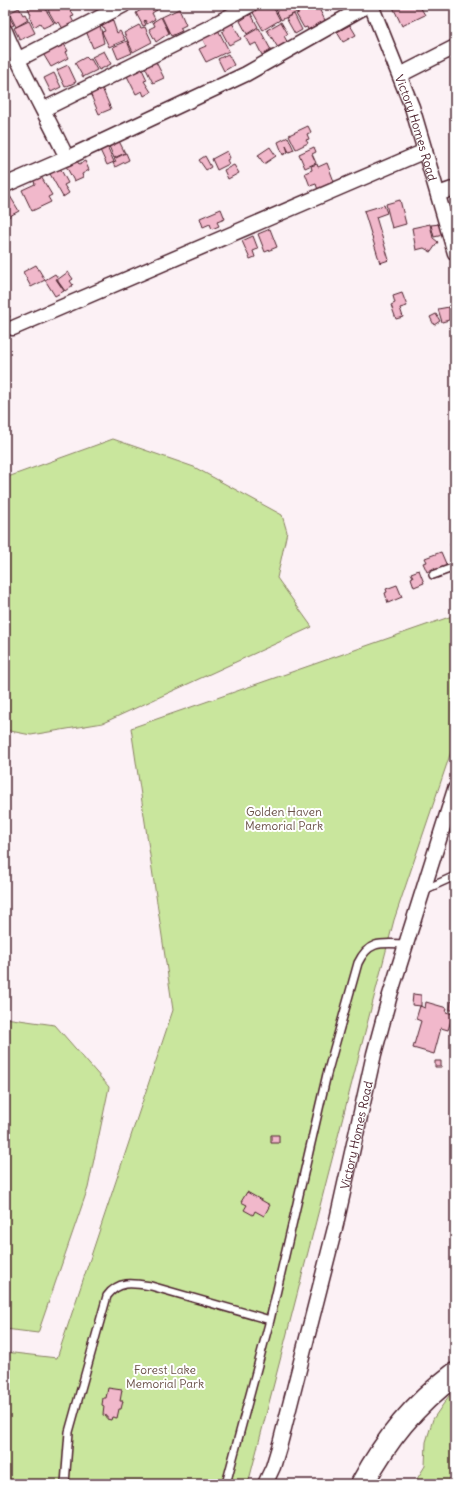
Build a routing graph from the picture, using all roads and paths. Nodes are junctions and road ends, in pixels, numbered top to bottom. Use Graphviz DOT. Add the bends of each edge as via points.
graph roads {
  1 [pos="124,5"];
  2 [pos="250,5"];
  3 [pos="370,5"];
  4 [pos="5,31"];
  5 [pos="455,47"];
  6 [pos="17,60"];
  7 [pos="400,75"];
  8 [pos="44,109"];
  9 [pos="425,151"];
  10 [pos="67,158"];
  11 [pos="5,185"];
  12 [pos="455,188"];
  13 [pos="438,194"];
  14 [pos="455,253"];
  15 [pos="14,328"];
  16 [pos="455,567"];
  17 [pos="433,575"];
  18 [pos="455,789"];
  19 [pos="455,876"];
  20 [pos="422,891"];
  21 [pos="405,944"];
  22 [pos="270,1320"];
  23 [pos="455,1374"];
  24 [pos="65,1484"];
  25 [pos="226,1484"];
  26 [pos="265,1484"];
  27 [pos="362,1484"];
  1 -- 6 [label="street"];
  2 -- 8 [label="street"];
  3 -- 7 [label="street, Victory Homes Road"];
  3 -- 10 [label="street" via="246,74"];
  4 -- 6 [label="street"];
  5 -- 7 [label="street"];
  6 -- 8 [label="street"];
  7 -- 9 [label="street, Victory Homes Road"];
  8 -- 10 [label="street"];
  9 -- 13 [label="street, Victory Homes Road"];
  9 -- 15 [label="street"];
  10 -- 11 [label="street"];
  12 -- 13 [label="street"];
  13 -- 14 [label="street, Victory Homes Road"];
  16 -- 17 [label="lane"];
  18 -- 20 [label="street, Victory Homes Road"];
  19 -- 20 [label="lane"];
  20 -- 21 [label="street, Victory Homes Road"];
  21 -- 22 [label="lane" via="378,944 369,947 358,963 327,1074"];
  21 -- 26 [label="street, Victory Homes Road" via="374,1054 336,1224 280,1444"];
  22 -- 24 [label="lane" via="151,1286 135,1283 113,1288 107,1296 69,1432"];
  22 -- 25 [label="lane"];
  23 -- 27 [label="highway" via="411,1411 392,1434"];
}
